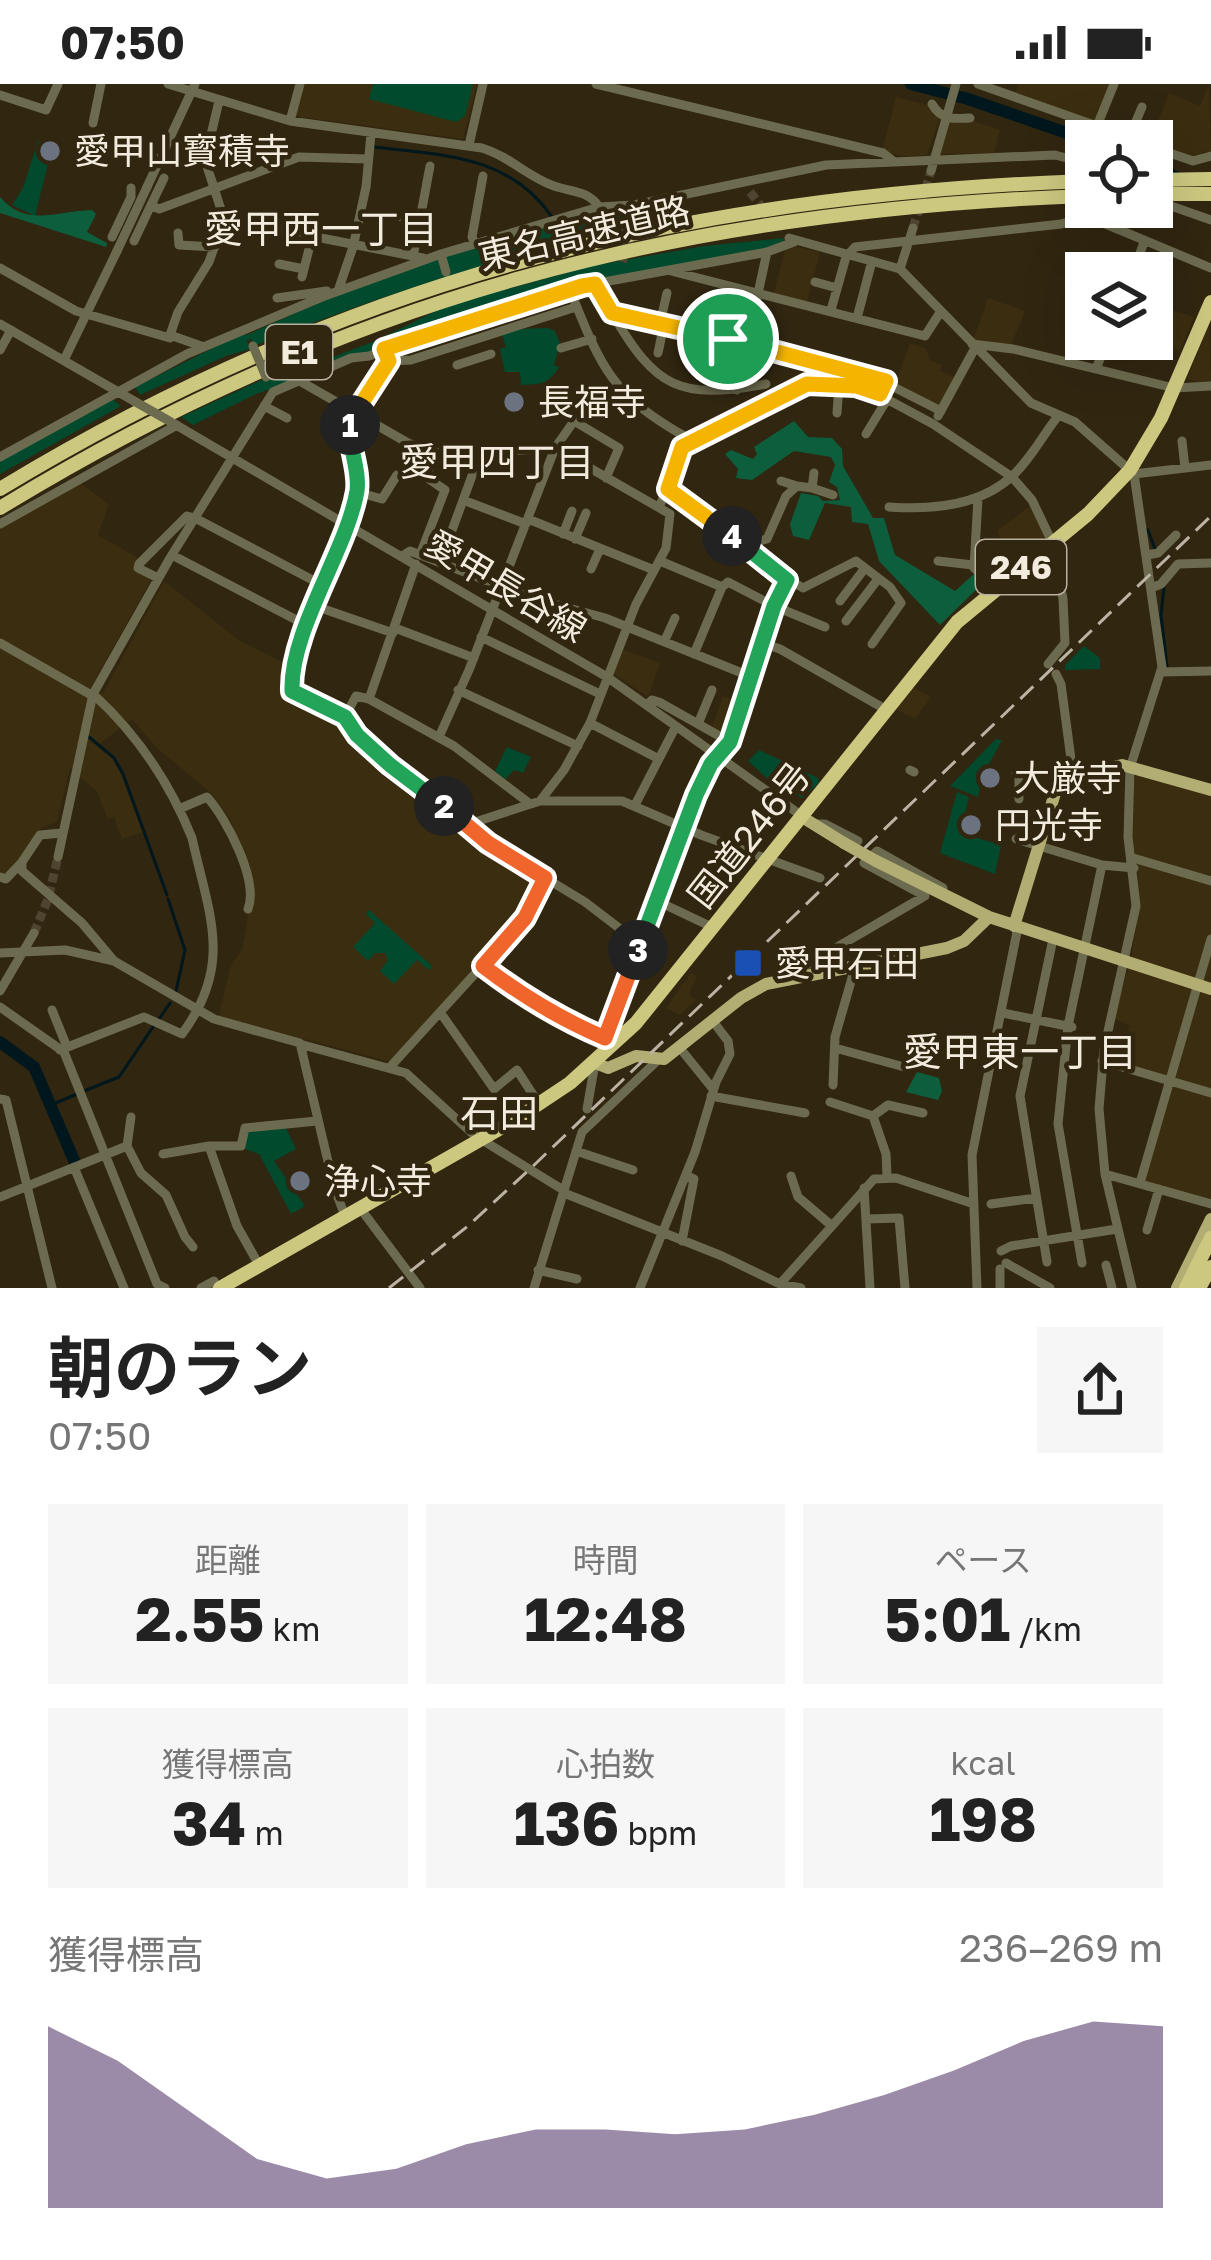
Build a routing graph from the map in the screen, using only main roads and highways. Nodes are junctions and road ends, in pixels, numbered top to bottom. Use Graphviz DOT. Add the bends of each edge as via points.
graph roads {
  1 [pos="1173,179"];
  2 [pos="1211,179"];
  3 [pos="1065,189"];
  4 [pos="1065,191"];
  5 [pos="1173,194"];
  6 [pos="1211,194"];
  7 [pos="1211,302"];
  8 [pos="0,489"];
  9 [pos="0,508"];
  10 [pos="1211,790"];
  11 [pos="808,820"];
  12 [pos="989,917"];
  13 [pos="1016,926"];
  14 [pos="1204,987"];
  15 [pos="595,1063"];
  16 [pos="1211,1219"];
  17 [pos="1211,1238"];
  18 [pos="1211,1250"];
  19 [pos="1211,1268"];
  20 [pos="239,1284"];
  21 [pos="219,1288"];
  22 [pos="1177,1288"];
  23 [pos="1187,1288"];
  24 [pos="1199,1288"];
  1 -- 2 [label="highway"];
  3 -- 8 [label="highway, 東名高速道路 / E1" via="903,193 754,211 529,258 392,299 261,352 126,416"];
  4 -- 9 [label="highway, 東名高速道路 / E1" via="714,233 467,291 221,386"];
  5 -- 6 [label="highway"];
  7 -- 11 [label="highway, 国道246号 / 246" via="1132,472 957,622"];
  10 -- 13 [label="main road" via="1117,766 1073,775 1056,790"];
  11 -- 12 [label="main road, bridge" via="929,893"];
  11 -- 15 [label="highway, 国道246号 / 246"];
  12 -- 13 [label="main road"];
  12 -- 15 [label="main road" via="946,948 754,989 658,1060"];
  13 -- 14 [label="main road"];
  15 -- 20 [label="highway, 国道246号 / 246"];
  16 -- 22 [label="main road"];
  17 -- 23 [label="highway"];
  18 -- 23 [label="highway"];
  19 -- 24 [label="highway"];
  20 -- 21 [label="highway, 国道246号 / 246"];
}
